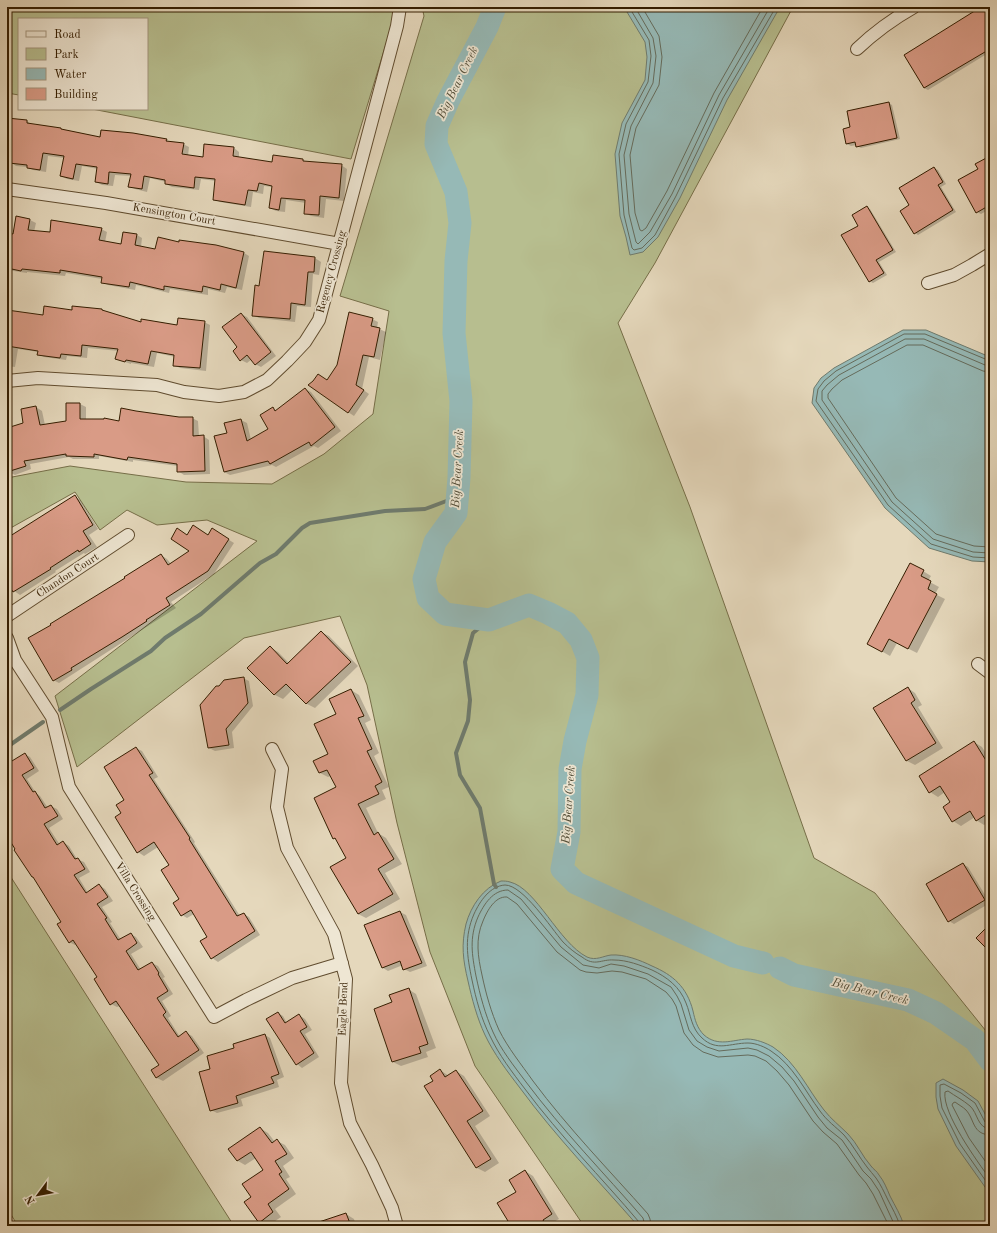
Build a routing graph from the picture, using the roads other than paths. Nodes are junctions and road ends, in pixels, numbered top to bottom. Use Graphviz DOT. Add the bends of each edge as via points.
graph roads {
  1 [pos="400,7"];
  2 [pos="914,7"];
  3 [pos="857,49"];
  4 [pos="7,189"];
  5 [pos="340,244"];
  6 [pos="990,254"];
  7 [pos="928,282"];
  8 [pos="7,381"];
  9 [pos="128,536"];
  10 [pos="7,616"];
  11 [pos="7,638"];
  12 [pos="978,664"];
  13 [pos="990,673"];
  14 [pos="272,749"];
  15 [pos="342,963"];
  16 [pos="397,1226"];
  1 -- 5 [label="street, Regency Crossing"];
  2 -- 3 [label="street" via="891,20"];
  4 -- 5 [label="street, Kensington Court"];
  5 -- 8 [label="street, Regency Crossing" via="319,320 309,336 288,361 267,380 244,392 219,396 156,386 38,378"];
  6 -- 7 [label="street" via="954,274"];
  9 -- 10 [label="street, Chandon Court"];
  11 -- 15 [label="street, Villa Crossing" via="15,660 52,717 69,787 214,1017 292,978"];
  12 -- 13 [label="street"];
  14 -- 15 [label="street, Eagle Bend" via="282,769 277,807 287,848 334,934"];
  15 -- 16 [label="street, Eagle Bend" via="346,978 341,1083 350,1124 392,1208"];
}
